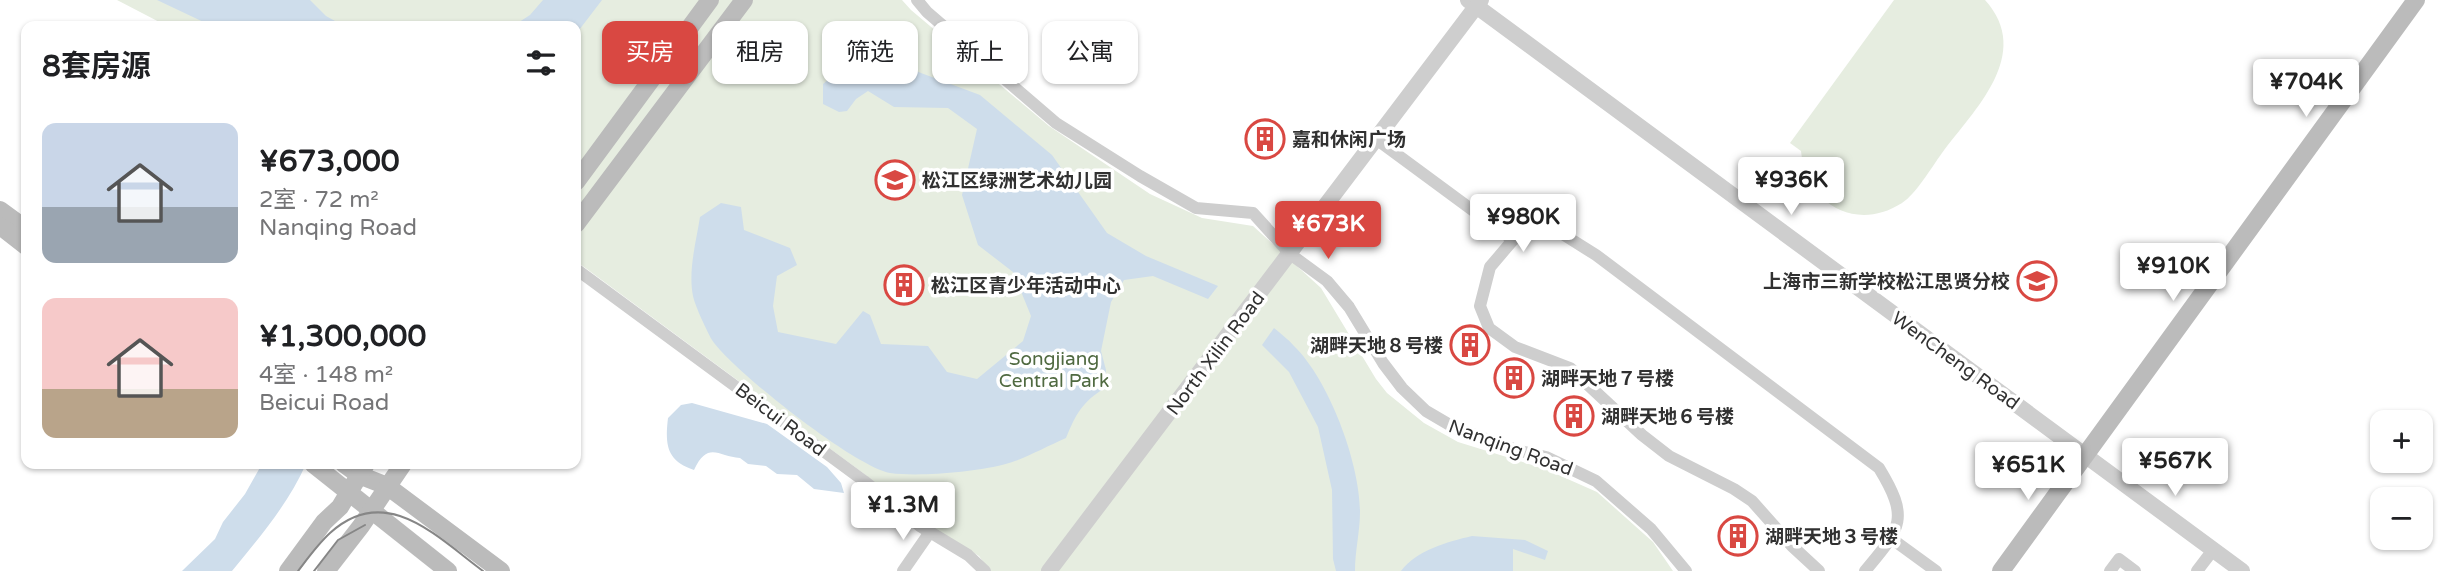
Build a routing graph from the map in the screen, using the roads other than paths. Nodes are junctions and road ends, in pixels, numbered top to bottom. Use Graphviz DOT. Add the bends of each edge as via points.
graph roads {
  1 [pos="710,0"];
  2 [pos="744,0"];
  3 [pos="917,0"];
  4 [pos="2416,0"];
  5 [pos="1475,2"];
  6 [pos="1376,139"];
  7 [pos="581,175"];
  8 [pos="0,210"];
  9 [pos="581,217"];
  10 [pos="21,225"];
  11 [pos="0,226"];
  12 [pos="1513,240"];
  13 [pos="21,242"];
  14 [pos="1290,254"];
  15 [pos="581,272"];
  16 [pos="2087,455"];
  17 [pos="319,469"];
  18 [pos="362,469"];
  19 [pos="399,469"];
  20 [pos="387,486"];
  21 [pos="348,492"];
  22 [pos="370,511"];
  23 [pos="930,532"];
  24 [pos="1892,539"];
  25 [pos="2213,550"];
  26 [pos="288,571"];
  27 [pos="326,571"];
  28 [pos="447,571"];
  29 [pos="501,571"];
  30 [pos="903,571"];
  31 [pos="985,571"];
  32 [pos="1049,571"];
  33 [pos="1685,571"];
  34 [pos="1819,571"];
  35 [pos="1865,571"];
  36 [pos="1936,571"];
  37 [pos="2000,571"];
  38 [pos="2110,571"];
  39 [pos="2135,571"];
  40 [pos="2197,571"];
  41 [pos="2242,571"];
  1 -- 7 [label="main road"];
  2 -- 9 [label="main road"];
  3 -- 14 [label="street, Nanqing Road" via="1056,123 1196,208 1254,214"];
  4 -- 16 [label="main road"];
  5 -- 6 [label="street, North Xilin Road"];
  5 -- 16 [label="street, WenCheng Road" via="1740,203"];
  6 -- 12 [label="street"];
  6 -- 14 [label="street, North Xilin Road"];
  8 -- 10 [label="main road"];
  11 -- 13 [label="main road"];
  12 -- 24 [label="street" via="1535,228 1561,233 1879,468 1894,493 1899,519"];
  12 -- 34 [label="street" via="1490,267 1480,306 1489,328 1515,347 1570,368 1669,456 1752,501"];
  14 -- 32 [label="street, North Xilin Road"];
  14 -- 33 [label="street, Nanqing Road" via="1327,281 1402,388 1426,411 1455,428 1546,457 1596,481 1651,529"];
  15 -- 23 [label="street, Beicui Road"];
  16 -- 25 [label="street, WenCheng Road"];
  16 -- 37 [label="main road"];
  17 -- 21 [label="main road"];
  18 -- 20 [label="main road"];
  18 -- 21 [label="main road"];
  19 -- 20 [label="main road"];
  20 -- 22 [label="main road"];
  20 -- 29 [label="main road"];
  21 -- 22 [label="main road"];
  21 -- 26 [label="main road"];
  22 -- 27 [label="main road"];
  22 -- 28 [label="main road"];
  23 -- 30 [label="street"];
  23 -- 31 [label="street, Beicui Road"];
  24 -- 35 [label="street"];
  24 -- 36 [label="street"];
  25 -- 40 [label="street"];
  25 -- 41 [label="street, WenCheng Road"];
  38 -- 39 [label="street" via="2119,559"];
}
